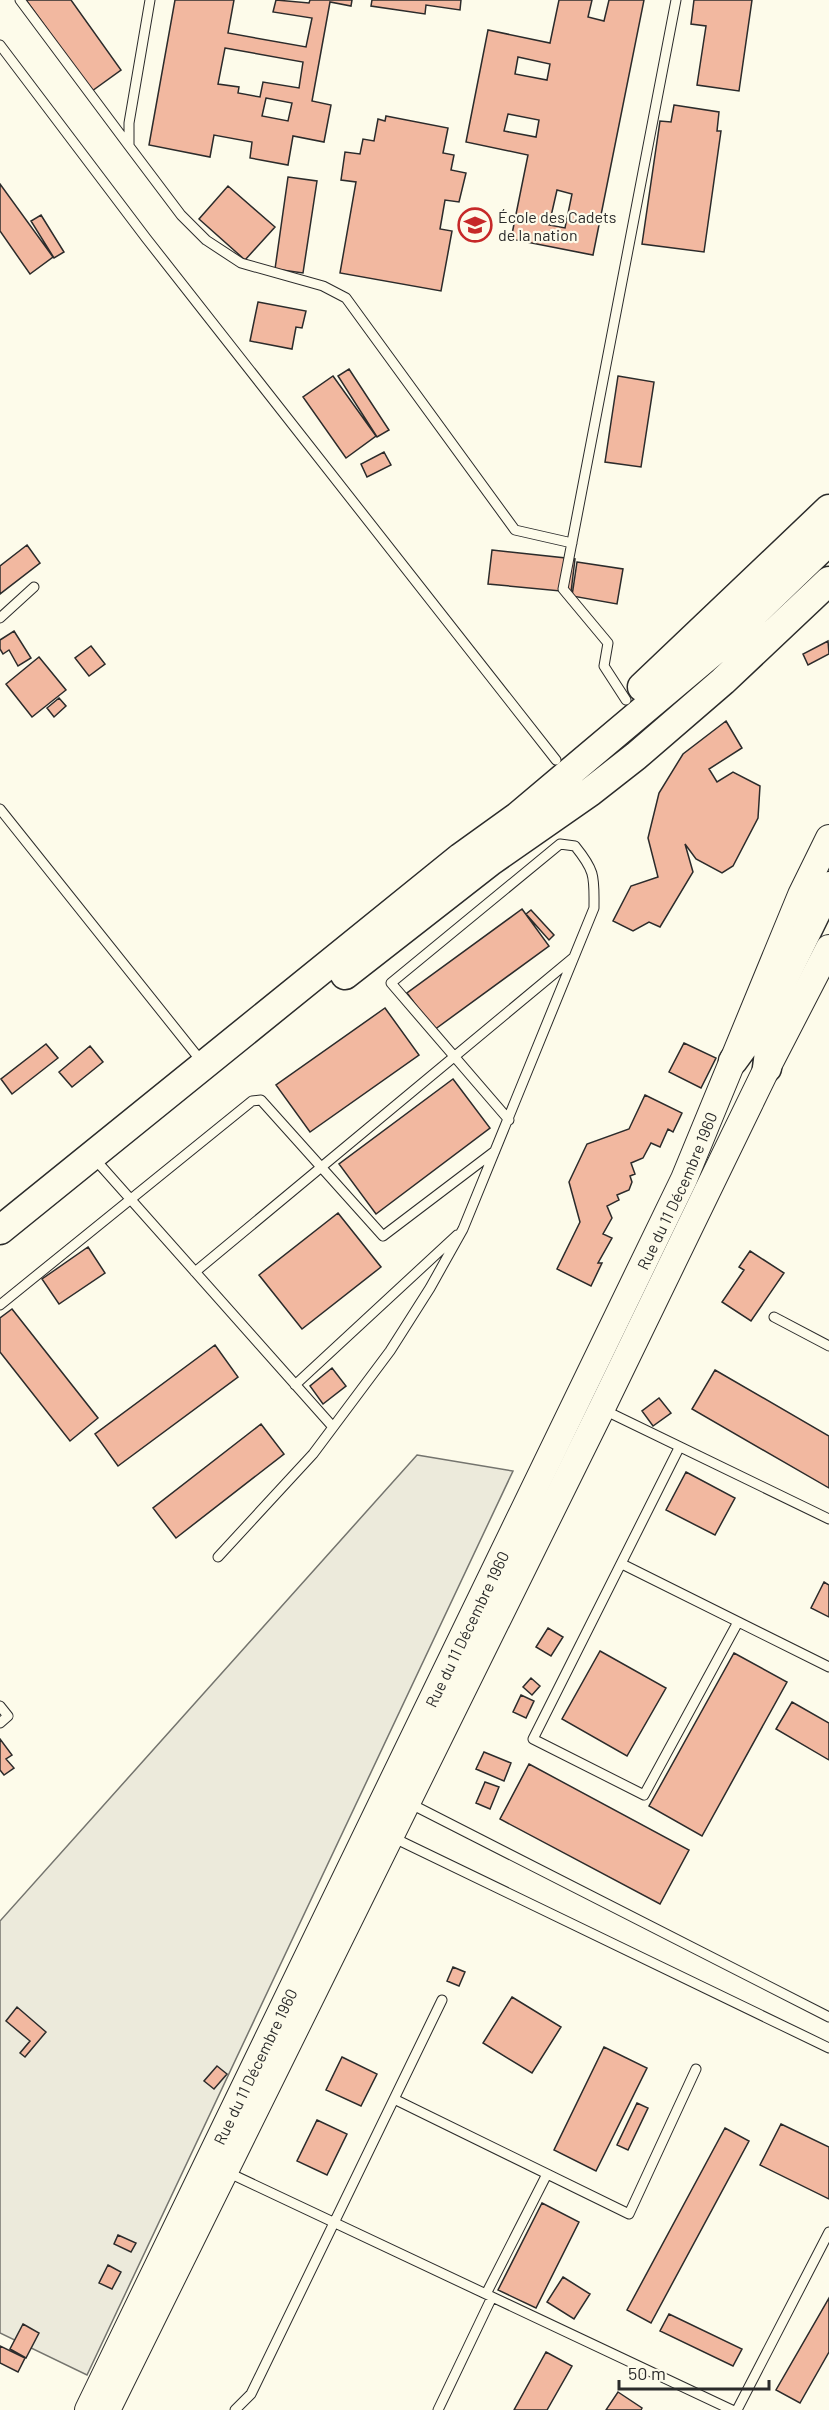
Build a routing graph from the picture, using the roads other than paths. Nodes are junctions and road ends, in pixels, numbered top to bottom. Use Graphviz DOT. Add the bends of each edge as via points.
graph roads {
  1 [pos="20,0"];
  2 [pos="150,0"];
  3 [pos="676,0"];
  4 [pos="0,45"];
  5 [pos="129,146"];
  6 [pos="829,509"];
  7 [pos="829,541"];
  8 [pos="572,543"];
  9 [pos="829,557"];
  10 [pos="828,583"];
  11 [pos="34,587"];
  12 [pos="0,618"];
  13 [pos="626,700"];
  14 [pos="556,760"];
  15 [pos="0,808"];
  16 [pos="829,838"];
  17 [pos="461,856"];
  18 [pos="491,861"];
  19 [pos="829,886"];
  20 [pos="829,910"];
  21 [pos="829,948"];
  22 [pos="575,956"];
  23 [pos="455,1057"];
  24 [pos="733,1061"];
  25 [pos="204,1065"];
  26 [pos="767,1068"];
  27 [pos="509,1120"];
  28 [pos="497,1149"];
  29 [pos="101,1166"];
  30 [pos="321,1167"];
  31 [pos="132,1199"];
  32 [pos="463,1229"];
  33 [pos="0,1230"];
  34 [pos="0,1247"];
  35 [pos="195,1272"];
  36 [pos="0,1305"];
  37 [pos="774,1317"];
  38 [pos="829,1346"];
  39 [pos="295,1385"];
  40 [pos="602,1408"];
  41 [pos="333,1427"];
  42 [pos="679,1448"];
  43 [pos="829,1519"];
  44 [pos="218,1557"];
  45 [pos="622,1564"];
  46 [pos="738,1622"];
  47 [pos="829,1667"];
  48 [pos="0,1706"];
  49 [pos="0,1723"];
  50 [pos="407,1802"];
  51 [pos="390,1836"];
  52 [pos="442,2000"];
  53 [pos="829,2017"];
  54 [pos="829,2048"];
  55 [pos="696,2069"];
  56 [pos="394,2099"];
  57 [pos="225,2171"];
  58 [pos="547,2174"];
  59 [pos="334,2223"];
  60 [pos="829,2232"];
  61 [pos="489,2296"];
  62 [pos="88,2410"];
  63 [pos="107,2410"];
  64 [pos="235,2410"];
  65 [pos="438,2410"];
  66 [pos="732,2410"];
  67 [pos="737,2410"];
  1 -- 5 [label="lane"];
  2 -- 5 [label="lane" via="129,123"];
  3 -- 8 [label="lane"];
  4 -- 14 [label="lane" via="146,238"];
  5 -- 8 [label="lane" via="181,215 206,240 241,263 323,286 346,298 515,530"];
  6 -- 13 [label="main road"];
  7 -- 17 [label="main road" via="721,645 518,816"];
  8 -- 13 [label="lane" via="563,589 608,642 604,666"];
  9 -- 18 [label="main road" via="714,664 530,815"];
  10 -- 18 [label="main road" via="680,719 590,792"];
  11 -- 12 [label="lane"];
  13 -- 14 [label="main road"];
  14 -- 17 [label="main road"];
  15 -- 25 [label="lane"];
  16 -- 24 [label="main road, Rue du 11 Décembre 1960" via="801,895"];
  17 -- 25 [label="main road"];
  18 -- 29 [label="main road"];
  19 -- 24 [label="main road" via="765,1017"];
  20 -- 26 [label="main road" via="780,1009"];
  21 -- 26 [label="main road, Rue du 11 Décembre 1960"];
  22 -- 23 [label="lane"];
  22 -- 23 [label="lane" via="594,908 594,874 575,846 560,844 391,983"];
  22 -- 27 [label="lane"];
  23 -- 27 [label="lane"];
  23 -- 30 [label="lane"];
  24 -- 62 [label="main road, Rue du 11 Décembre 1960" via="684,1179"];
  25 -- 33 [label="main road"];
  26 -- 40 [label="main road, Rue du 11 Décembre 1960"];
  27 -- 28 [label="lane"];
  28 -- 30 [label="lane" via="383,1236"];
  28 -- 32 [label="lane"];
  29 -- 31 [label="lane"];
  29 -- 34 [label="main road"];
  30 -- 31 [label="lane" via="261,1100 252,1101"];
  30 -- 35 [label="lane"];
  31 -- 35 [label="lane"];
  31 -- 36 [label="lane"];
  32 -- 39 [label="lane"];
  32 -- 41 [label="lane" via="390,1351"];
  35 -- 39 [label="lane"];
  37 -- 38 [label="lane"];
  39 -- 41 [label="lane"];
  40 -- 42 [label="lane"];
  40 -- 50 [label="main road, Rue du 11 Décembre 1960"];
  41 -- 44 [label="lane"];
  42 -- 43 [label="lane"];
  42 -- 45 [label="lane"];
  45 -- 46 [label="lane"];
  45 -- 46 [label="lane" via="533,1739 644,1795"];
  46 -- 47 [label="lane"];
  48 -- 49 [label="lane" via="8,1716"];
  50 -- 51 [label="main road, Rue du 11 Décembre 1960"];
  50 -- 53 [label="lane"];
  51 -- 54 [label="lane"];
  51 -- 57 [label="main road, Rue du 11 Décembre 1960"];
  52 -- 56 [label="lane"];
  55 -- 58 [label="lane" via="629,2214"];
  56 -- 58 [label="lane"];
  56 -- 59 [label="lane"];
  57 -- 59 [label="lane"];
  57 -- 63 [label="main road, Rue du 11 Décembre 1960"];
  58 -- 61 [label="lane"];
  59 -- 61 [label="lane"];
  59 -- 64 [label="lane" via="251,2394"];
  60 -- 67 [label="lane"];
  61 -- 65 [label="lane"];
  61 -- 66 [label="lane"];
}
